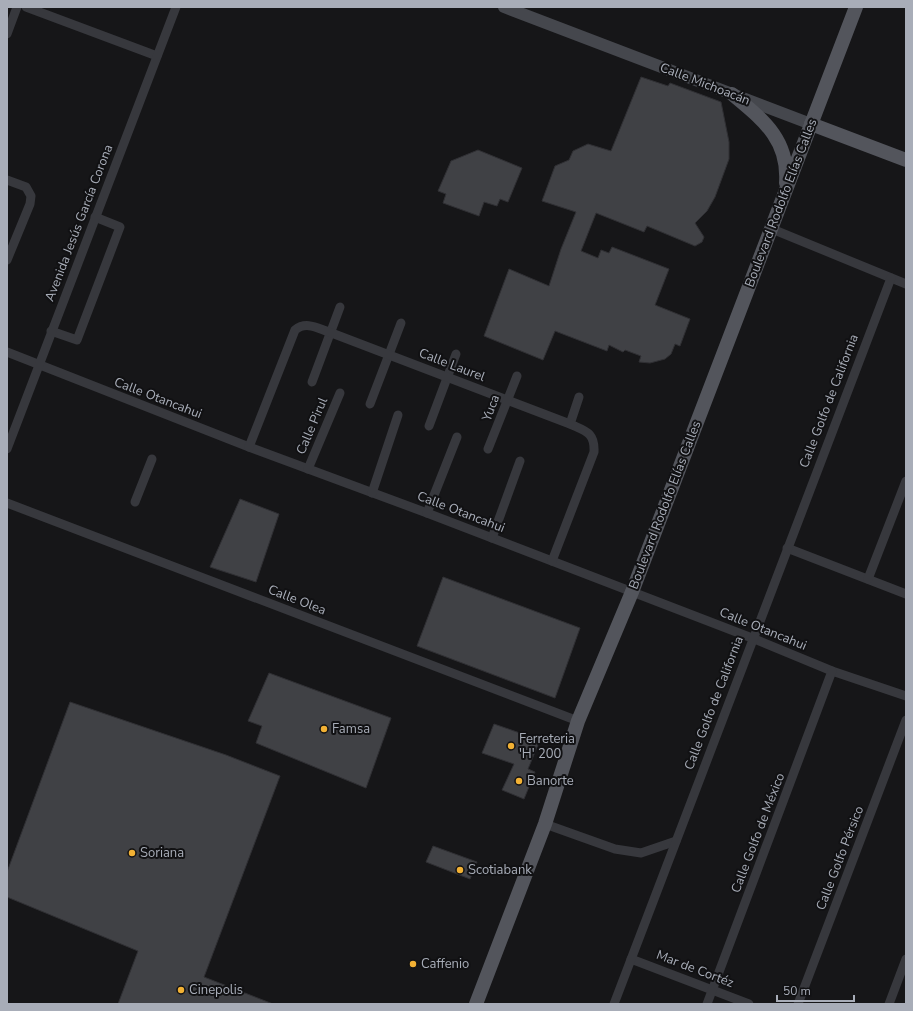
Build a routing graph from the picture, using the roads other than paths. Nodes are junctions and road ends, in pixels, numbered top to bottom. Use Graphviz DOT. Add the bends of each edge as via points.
graph roads {
  1 [pos="17,7"];
  2 [pos="26,7"];
  3 [pos="176,7"];
  4 [pos="504,7"];
  5 [pos="856,7"];
  6 [pos="7,34"];
  7 [pos="157,56"];
  8 [pos="732,94"];
  9 [pos="812,124"];
  10 [pos="906,160"];
  11 [pos="7,180"];
  12 [pos="786,193"];
  13 [pos="95,217"];
  14 [pos="772,229"];
  15 [pos="7,260"];
  16 [pos="891,278"];
  17 [pos="906,284"];
  18 [pos="340,307"];
  19 [pos="401,323"];
  20 [pos="52,330"];
  21 [pos="329,332"];
  22 [pos="7,352"];
  23 [pos="456,354"];
  24 [pos="388,355"];
  25 [pos="38,364"];
  26 [pos="517,376"];
  27 [pos="447,377"];
  28 [pos="312,382"];
  29 [pos="340,392"];
  30 [pos="579,397"];
  31 [pos="507,401"];
  32 [pos="370,404"];
  33 [pos="398,415"];
  34 [pos="570,424"];
  35 [pos="429,426"];
  36 [pos="457,437"];
  37 [pos="250,448"];
  38 [pos="7,449"];
  39 [pos="488,449"];
  40 [pos="152,458"];
  41 [pos="520,461"];
  42 [pos="308,469"];
  43 [pos="906,481"];
  44 [pos="372,493"];
  45 [pos="135,502"];
  46 [pos="7,503"];
  47 [pos="427,513"];
  48 [pos="492,538"];
  49 [pos="787,548"];
  50 [pos="552,561"];
  51 [pos="868,579"];
  52 [pos="632,592"];
  53 [pos="906,594"];
  54 [pos="752,638"];
  55 [pos="832,671"];
  56 [pos="906,696"];
  57 [pos="906,720"];
  58 [pos="578,721"];
  59 [pos="545,824"];
  60 [pos="676,841"];
  61 [pos="631,959"];
  62 [pos="906,959"];
  63 [pos="712,990"];
  64 [pos="476,1004"];
  65 [pos="614,1004"];
  66 [pos="707,1004"];
  67 [pos="749,1004"];
  68 [pos="798,1004"];
  69 [pos="889,1004"];
  1 -- 6 [label="street"];
  2 -- 7 [label="street"];
  3 -- 7 [label="street, Avenida Jesús García Corona"];
  4 -- 8 [label="main road, Calle Michoacán"];
  5 -- 9 [label="main road, Boulevard Rodolfo Elías Calles"];
  7 -- 13 [label="street, Avenida Jesús García Corona"];
  8 -- 9 [label="main road, Calle Michoacán"];
  8 -- 12 [label="main road" via="767,124 777,138 787,173"];
  9 -- 10 [label="main road, Calle Michoacán"];
  9 -- 12 [label="main road, Boulevard Rodolfo Elías Calles"];
  11 -- 15 [label="street" via="26,186 31,196"];
  12 -- 14 [label="main road, Boulevard Rodolfo Elías Calles"];
  13 -- 20 [label="street, Avenida Jesús García Corona"];
  13 -- 20 [label="street" via="120,227 80,333 77,340"];
  14 -- 16 [label="street"];
  14 -- 52 [label="main road, Boulevard Rodolfo Elías Calles"];
  16 -- 17 [label="street"];
  16 -- 49 [label="street, Calle Golfo de California"];
  18 -- 21 [label="street"];
  19 -- 24 [label="street"];
  20 -- 25 [label="street, Avenida Jesús García Corona"];
  21 -- 24 [label="street, Calle Laurel"];
  21 -- 28 [label="street"];
  21 -- 37 [label="street, Calle Laurel" via="306,324 295,330"];
  22 -- 25 [label="street, Calle Otancahui"];
  23 -- 27 [label="street"];
  24 -- 27 [label="street, Calle Laurel"];
  24 -- 32 [label="street"];
  25 -- 37 [label="street, Calle Otancahui"];
  25 -- 38 [label="street, Avenida Jesús García Corona"];
  26 -- 31 [label="street, Yuca"];
  27 -- 31 [label="street, Calle Laurel"];
  27 -- 35 [label="street"];
  29 -- 42 [label="street, Calle Pirul"];
  30 -- 34 [label="street"];
  31 -- 34 [label="street, Calle Laurel"];
  31 -- 39 [label="street, Yuca"];
  33 -- 44 [label="street"];
  34 -- 50 [label="street, Calle Laurel" via="588,432 595,442 594,452"];
  36 -- 47 [label="street"];
  37 -- 42 [label="street, Calle Otancahui"];
  40 -- 45 [label="street"];
  41 -- 48 [label="street"];
  42 -- 44 [label="street, Calle Otancahui"];
  43 -- 51 [label="street"];
  44 -- 47 [label="street, Calle Otancahui"];
  46 -- 58 [label="street, Calle Olea"];
  47 -- 48 [label="street, Calle Otancahui"];
  48 -- 50 [label="street, Calle Otancahui"];
  49 -- 51 [label="street"];
  49 -- 54 [label="street, Calle Golfo de California"];
  50 -- 52 [label="street, Calle Otancahui"];
  51 -- 53 [label="street"];
  52 -- 54 [label="street, Calle Otancahui"];
  52 -- 58 [label="main road, Boulevard Rodolfo Elías Calles"];
  54 -- 55 [label="street, Calle Otancahui"];
  54 -- 60 [label="street, Calle Golfo de California"];
  55 -- 56 [label="street, Calle Otancahui"];
  55 -- 63 [label="street, Calle Golfo de México"];
  57 -- 68 [label="street, Calle Golfo Pérsico"];
  58 -- 59 [label="main road, Boulevard Rodolfo Elías Calles"];
  59 -- 60 [label="street" via="615,849 641,853"];
  59 -- 64 [label="main road, Boulevard Rodolfo Elías Calles"];
  60 -- 61 [label="street, Calle Golfo de California"];
  61 -- 63 [label="street, Mar de Cortéz"];
  61 -- 65 [label="street, Calle Golfo de California"];
  62 -- 69 [label="street"];
  63 -- 66 [label="street, Calle Golfo de México"];
  63 -- 67 [label="street, Mar de Cortéz"];
}
